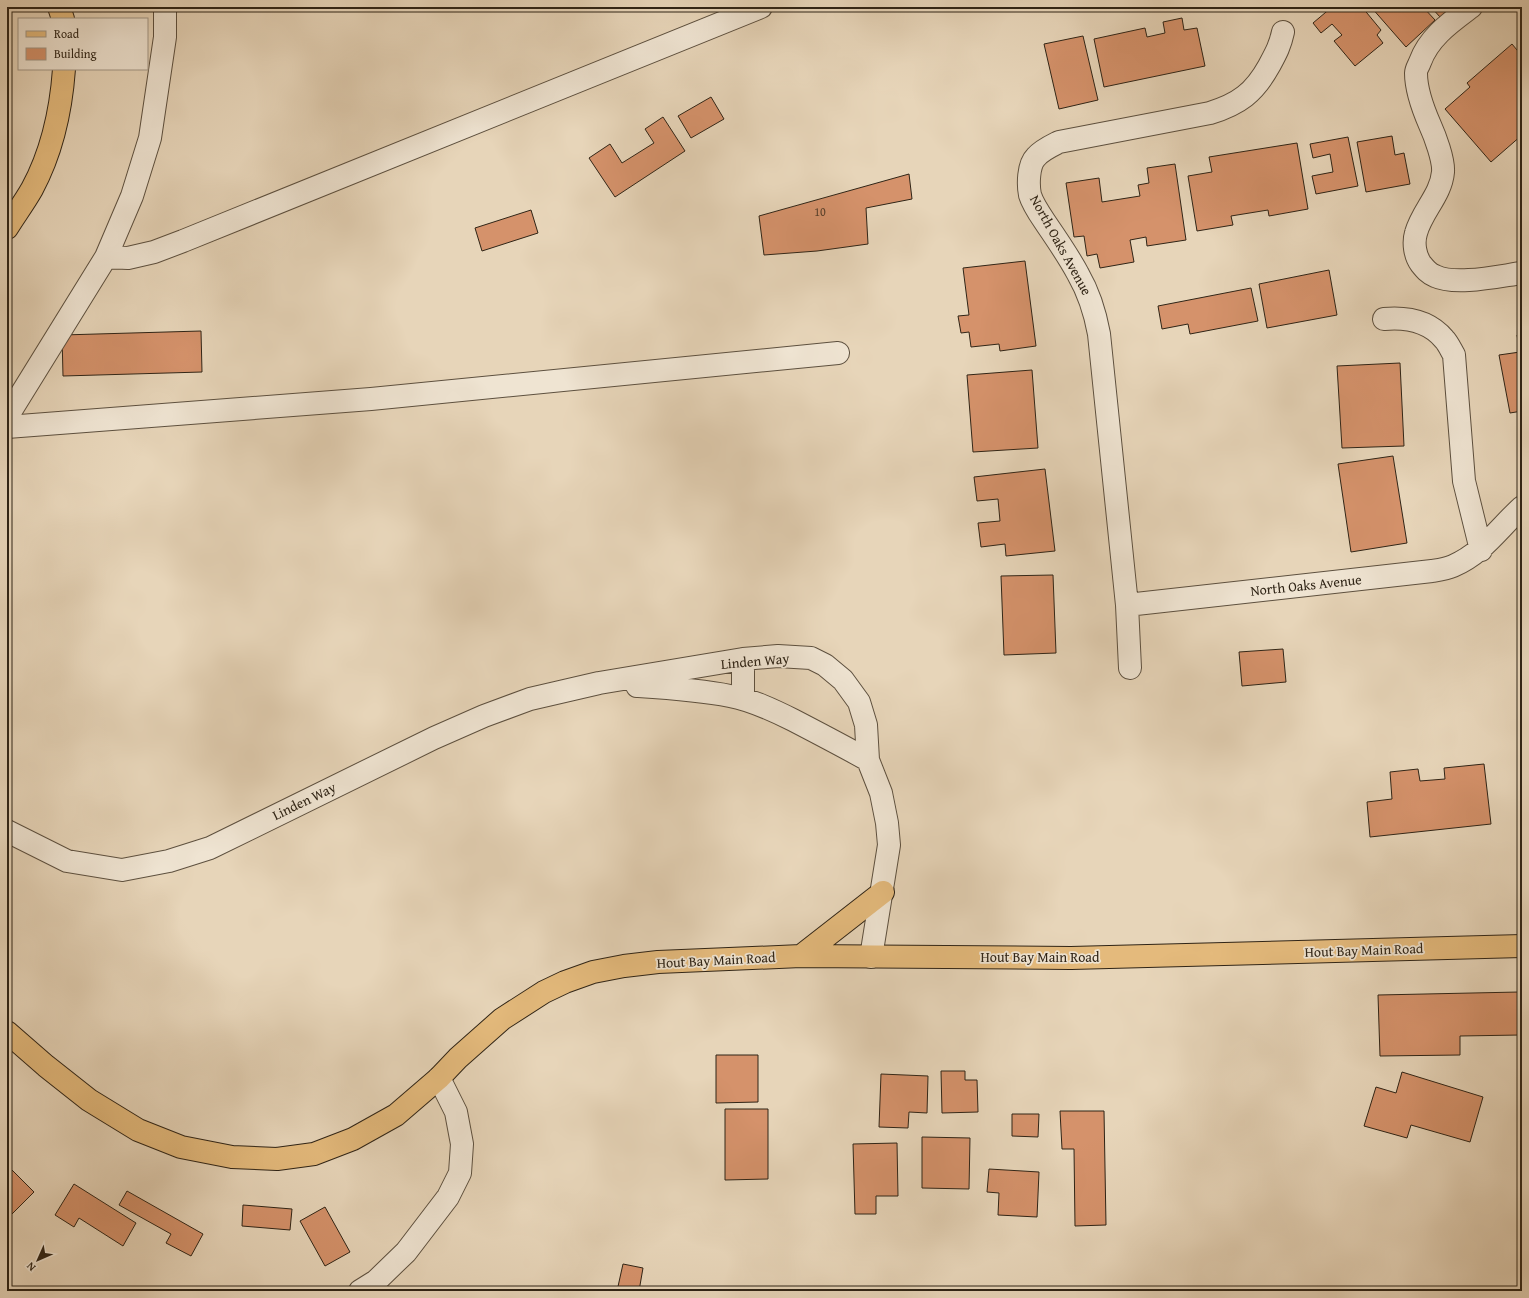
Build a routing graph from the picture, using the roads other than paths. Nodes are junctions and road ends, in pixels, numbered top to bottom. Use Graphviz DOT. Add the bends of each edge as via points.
graph roads {
  1 [pos="59,7"];
  2 [pos="165,7"];
  3 [pos="761,7"];
  4 [pos="1471,7"];
  5 [pos="63,18"];
  6 [pos="1283,32"];
  7 [pos="64,70"];
  8 [pos="7,228"];
  9 [pos="106,257"];
  10 [pos="1522,273"];
  11 [pos="1384,319"];
  12 [pos="838,353"];
  13 [pos="7,417"];
  14 [pos="7,427"];
  15 [pos="1522,507"];
  16 [pos="1481,550"];
  17 [pos="1127,606"];
  18 [pos="743,660"];
  19 [pos="1130,668"];
  20 [pos="599,683"];
  21 [pos="743,699"];
  22 [pos="868,760"];
  23 [pos="7,831"];
  24 [pos="883,892"];
  25 [pos="1522,946"];
  26 [pos="801,956"];
  27 [pos="871,957"];
  28 [pos="7,1032"];
  29 [pos="439,1078"];
  30 [pos="360,1291"];
  1 -- 5 [label="main road"];
  2 -- 9 [label="street" via="165,37 150,138 132,196"];
  3 -- 9 [label="street" via="183,241 128,258"];
  4 -- 10 [label="street" via="1448,24 1434,39 1424,52 1416,71 1417,90 1437,140 1444,171 1440,188 1415,233 1415,251 1425,269 1434,276 1445,279 1475,280"];
  6 -- 17 [label="street, North Oaks Avenue" via="1280,47 1262,79 1242,99 1226,108 1059,142 1034,158 1030,169 1030,196 1078,273 1096,315"];
  7 -- 8 [label="main road" via="62,99 50,148 32,190"];
  9 -- 13 [label="street"];
  11 -- 16 [label="street" via="1418,321 1444,339 1454,355 1464,481"];
  12 -- 14 [label="street" via="371,399"];
  15 -- 16 [label="street, North Oaks Avenue"];
  16 -- 17 [label="street, North Oaks Avenue" via="1451,567 1432,571"];
  17 -- 19 [label="street, North Oaks Avenue"];
  18 -- 20 [label="street, Linden Way"];
  18 -- 21 [label="street"];
  18 -- 22 [label="street, Linden Way" via="778,656 811,658 825,665 843,680 859,702 866,725"];
  20 -- 21 [label="street, Linden Way" via="685,690"];
  20 -- 23 [label="street, Linden Way" via="530,699 484,716 210,848 169,862 122,870 67,861"];
  21 -- 22 [label="street, Linden Way" via="766,707"];
  22 -- 24 [label="street, Linden Way" via="881,792 887,823 889,844"];
  24 -- 26 [label="main road"];
  24 -- 27 [label="street, Linden Way"];
  25 -- 27 [label="main road, Hout Bay Main Road" via="1071,958"];
  26 -- 27 [label="main road, Hout Bay Main Road"];
  26 -- 29 [label="main road, Hout Bay Main Road" via="658,962 593,972 544,992 502,1019"];
  28 -- 29 [label="main road, Hout Bay Main Road" via="89,1100 138,1130 181,1147 232,1157 277,1160 314,1154 353,1139 396,1115"];
  29 -- 30 [label="street" via="456,1112 462,1144 460,1173 448,1197 406,1252 376,1281"];
}
